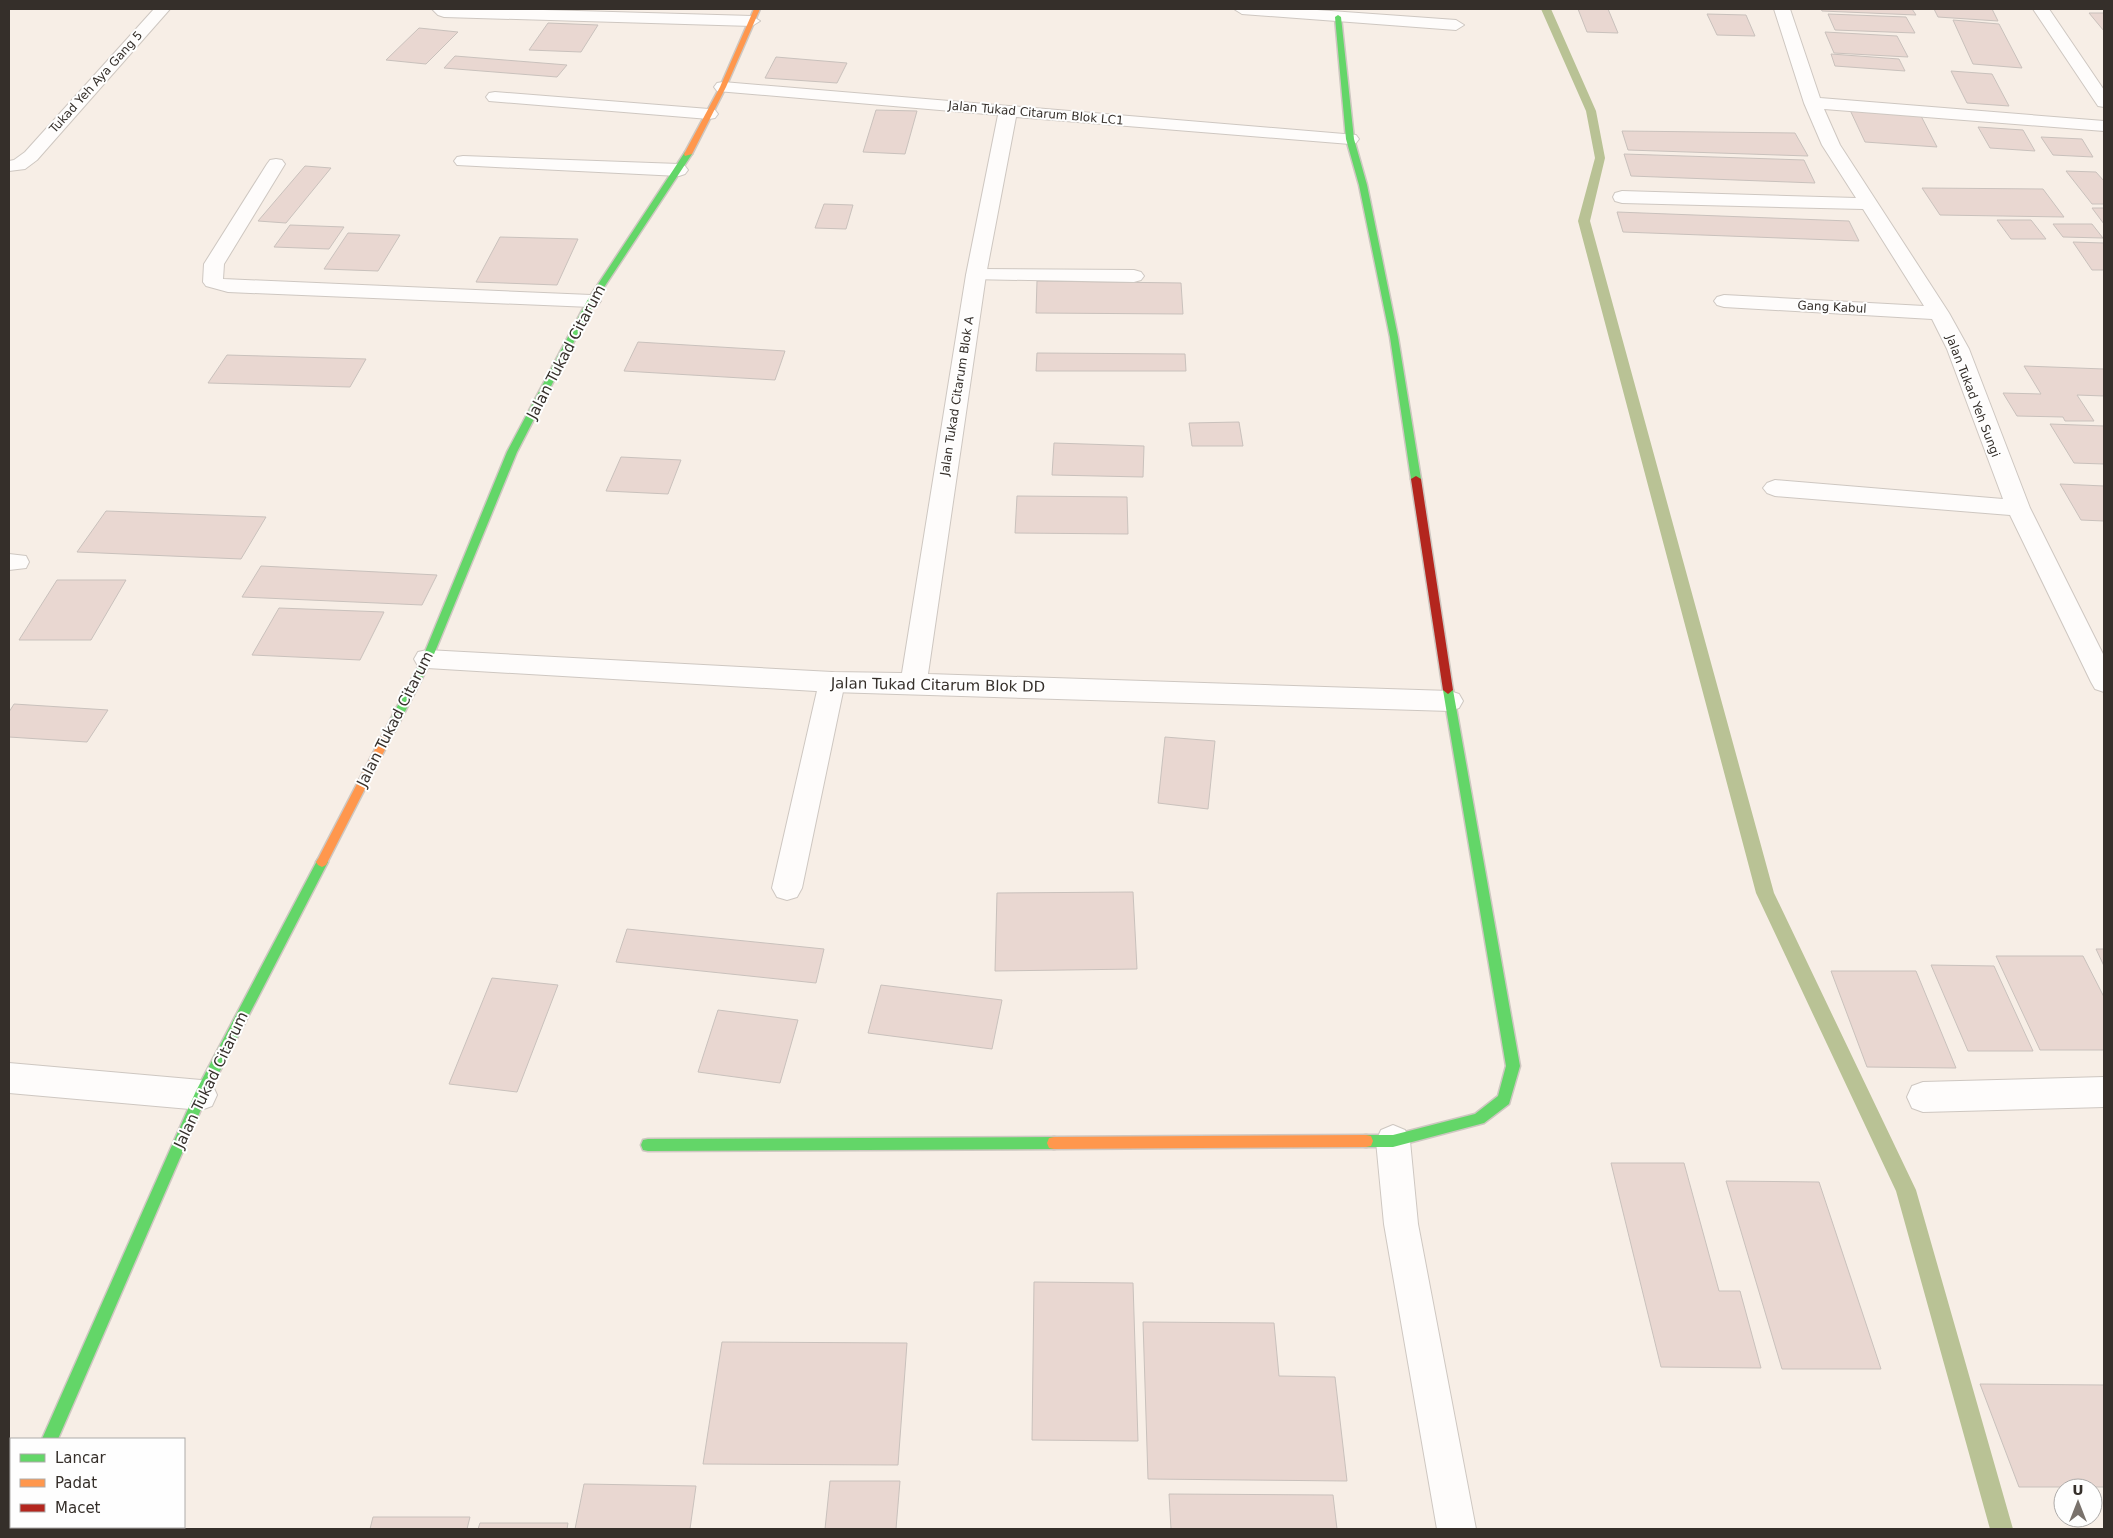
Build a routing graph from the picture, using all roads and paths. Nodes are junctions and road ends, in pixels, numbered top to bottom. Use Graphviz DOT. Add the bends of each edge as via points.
graph roads {
  1 [pos="162,9"];
  2 [pos="440,9"];
  3 [pos="1242,9"];
  4 [pos="1782,9"];
  5 [pos="2041,9"];
  6 [pos="755,15"];
  7 [pos="1338,17"];
  8 [pos="1456,25"];
  9 [pos="723,87"];
  10 [pos="495,97"];
  11 [pos="2104,102"];
  12 [pos="1813,103"];
  13 [pos="1008,111"];
  14 [pos="709,114"];
  15 [pos="2104,126"];
  16 [pos="1350,138"];
  17 [pos="463,161"];
  18 [pos="276,164"];
  19 [pos="9,166"];
  20 [pos="679,170"];
  21 [pos="1622,197"];
  22 [pos="1870,204"];
  23 [pos="976,275"];
  24 [pos="1134,276"];
  25 [pos="591,301"];
  26 [pos="1724,301"];
  27 [pos="1939,313"];
  28 [pos="1775,488"];
  29 [pos="2018,508"];
  30 [pos="427,658"];
  31 [pos="832,682"];
  32 [pos="2104,682"];
  33 [pos="914,683"];
  34 [pos="1450,701"];
  35 [pos="787,888"];
  36 [pos="9,1078"];
  37 [pos="2104,1092"];
  38 [pos="201,1095"];
  39 [pos="1923,1097"];
  40 [pos="1393,1141"];
  41 [pos="648,1145"];
  42 [pos="50,1438"];
  43 [pos="1457,1529"];
  1 -- 19 [label="street, Tukad Yeh Aya Gang 5" via="31,156 19,165"];
  2 -- 6 [label="street" via="444,12"];
  3 -- 7 [label="street"];
  4 -- 12 [label="street, Jalan Tukad Yeh Sungi"];
  5 -- 11 [label="street"];
  6 -- 9 [label="street, Jalan Tukad Citarum"];
  7 -- 8 [label="street"];
  7 -- 16 [label="street"];
  9 -- 13 [label="street, Jalan Tukad Citarum Blok LC1"];
  9 -- 14 [label="street, Jalan Tukad Citarum"];
  10 -- 14 [label="street"];
  12 -- 15 [label="street"];
  12 -- 22 [label="street, Jalan Tukad Yeh Sungi" via="1832,145"];
  13 -- 16 [label="street, Jalan Tukad Citarum Blok LC1"];
  13 -- 23 [label="street, Jalan Tukad Citarum Blok A"];
  14 -- 20 [label="street, Jalan Tukad Citarum"];
  16 -- 34 [label="street" via="1394,337"];
  17 -- 20 [label="street"];
  18 -- 25 [label="street" via="214,264 213,282 228,286"];
  20 -- 25 [label="street, Jalan Tukad Citarum"];
  21 -- 22 [label="street"];
  22 -- 27 [label="street, Jalan Tukad Yeh Sungi"];
  23 -- 24 [label="street"];
  23 -- 33 [label="street, Jalan Tukad Citarum Blok A"];
  25 -- 30 [label="street, Jalan Tukad Citarum" via="512,452"];
  26 -- 27 [label="street, Gang Kabul"];
  27 -- 29 [label="street, Jalan Tukad Yeh Sungi" via="1958,349"];
  28 -- 29 [label="street"];
  29 -- 32 [label="street, Jalan Tukad Yeh Sungi"];
  30 -- 31 [label="street, Jalan Tukad Citarum Blok DD"];
  30 -- 38 [label="street, Jalan Tukad Citarum"];
  31 -- 33 [label="street, Jalan Tukad Citarum Blok DD"];
  31 -- 35 [label="street"];
  33 -- 34 [label="street, Jalan Tukad Citarum Blok DD"];
  34 -- 40 [label="street" via="1513,1066 1504,1100 1479,1119"];
  36 -- 38 [label="street"];
  37 -- 39 [label="street"];
  38 -- 42 [label="street, Jalan Tukad Citarum"];
  40 -- 41 [label="street"];
  40 -- 43 [label="street" via="1401,1224"];
}
